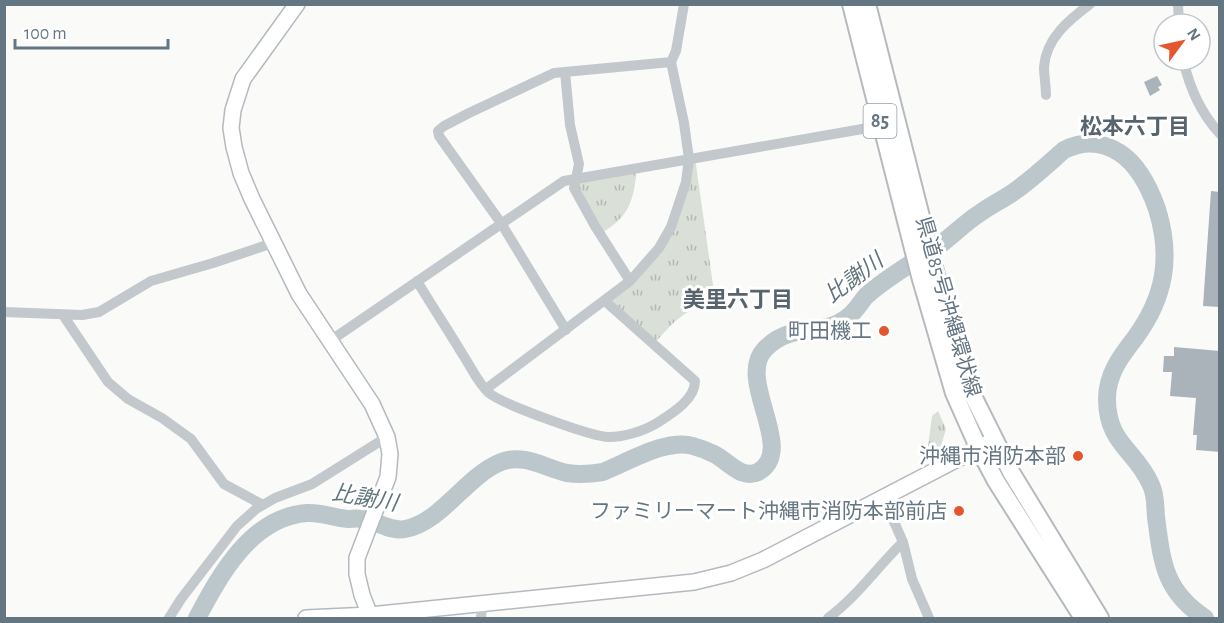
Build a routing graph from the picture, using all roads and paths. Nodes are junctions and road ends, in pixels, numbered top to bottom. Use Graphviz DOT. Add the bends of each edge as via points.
graph roads {
  1 [pos="297,4"];
  2 [pos="684,4"];
  3 [pos="851,4"];
  4 [pos="867,4"];
  5 [pos="1090,4"];
  6 [pos="671,62"];
  7 [pos="565,72"];
  8 [pos="1187,72"];
  9 [pos="1046,96"];
  10 [pos="887,118"];
  11 [pos="1220,134"];
  12 [pos="689,159"];
  13 [pos="574,180"];
  14 [pos="501,223"];
  15 [pos="917,233"];
  16 [pos="273,243"];
  17 [pos="417,281"];
  18 [pos="630,281"];
  19 [pos="605,301"];
  20 [pos="4,312"];
  21 [pos="63,315"];
  22 [pos="566,330"];
  23 [pos="330,342"];
  24 [pos="486,389"];
  25 [pos="387,436"];
  26 [pos="994,440"];
  27 [pos="978,447"];
  28 [pos="883,497"];
  29 [pos="263,505"];
  30 [pos="903,542"];
  31 [pos="482,611"];
  32 [pos="371,617"];
  33 [pos="169,618"];
  34 [pos="306,618"];
  35 [pos="828,618"];
  36 [pos="929,618"];
  37 [pos="1083,618"];
  38 [pos="1100,618"];
  1 -- 16 [label="street" via="243,79 231,128 241,173"];
  2 -- 6 [label="street"];
  3 -- 10 [label="main road, 県道85号沖縄環状線 / 85"];
  4 -- 10 [label="main road, 県道85号沖縄環状線 / 85"];
  5 -- 9 [label="street" via="1065,23 1051,43 1044,66"];
  6 -- 7 [label="street"];
  6 -- 12 [label="street"];
  7 -- 13 [label="street" via="570,125 579,164"];
  7 -- 14 [label="street" via="538,78 438,131"];
  8 -- 11 [label="street" via="1202,111"];
  10 -- 12 [label="street" via="868,128"];
  10 -- 15 [label="main road, 県道85号沖縄環状線 / 85"];
  12 -- 13 [label="street"];
  12 -- 18 [label="street" via="686,182 671,226 659,248"];
  13 -- 14 [label="street" via="564,181"];
  13 -- 18 [label="street" via="580,201"];
  14 -- 17 [label="street"];
  14 -- 22 [label="street"];
  15 -- 26 [label="main road, 県道85号沖縄環状線 / 85" via="933,264 969,388"];
  15 -- 27 [label="main road, 県道85号沖縄環状線 / 85" via="920,276 954,393"];
  16 -- 21 [label="street" via="151,281 99,312"];
  16 -- 23 [label="street"];
  17 -- 23 [label="street"];
  17 -- 24 [label="street"];
  18 -- 19 [label="street"];
  19 -- 22 [label="street"];
  19 -- 24 [label="street" via="696,381 692,393 677,410 654,425 609,437 515,405"];
  20 -- 21 [label="street"];
  21 -- 29 [label="street" via="108,382 190,439 224,484"];
  22 -- 24 [label="street"];
  23 -- 25 [label="street" via="372,404"];
  25 -- 29 [label="street" via="312,484"];
  25 -- 32 [label="street" via="388,477 357,558 357,574"];
  26 -- 27 [label="street"];
  26 -- 38 [label="main road, 県道85号沖縄環状線 / 85"];
  27 -- 28 [label="street"];
  27 -- 37 [label="main road, 県道85号沖縄環状線 / 85"];
  28 -- 30 [label="street"];
  28 -- 31 [label="street" via="763,560 715,578"];
  29 -- 33 [label="street" via="237,526"];
  30 -- 35 [label="street" via="850,602"];
  30 -- 36 [label="street" via="912,579"];
  31 -- 32 [label="street"];
  32 -- 34 [label="street"];
}
